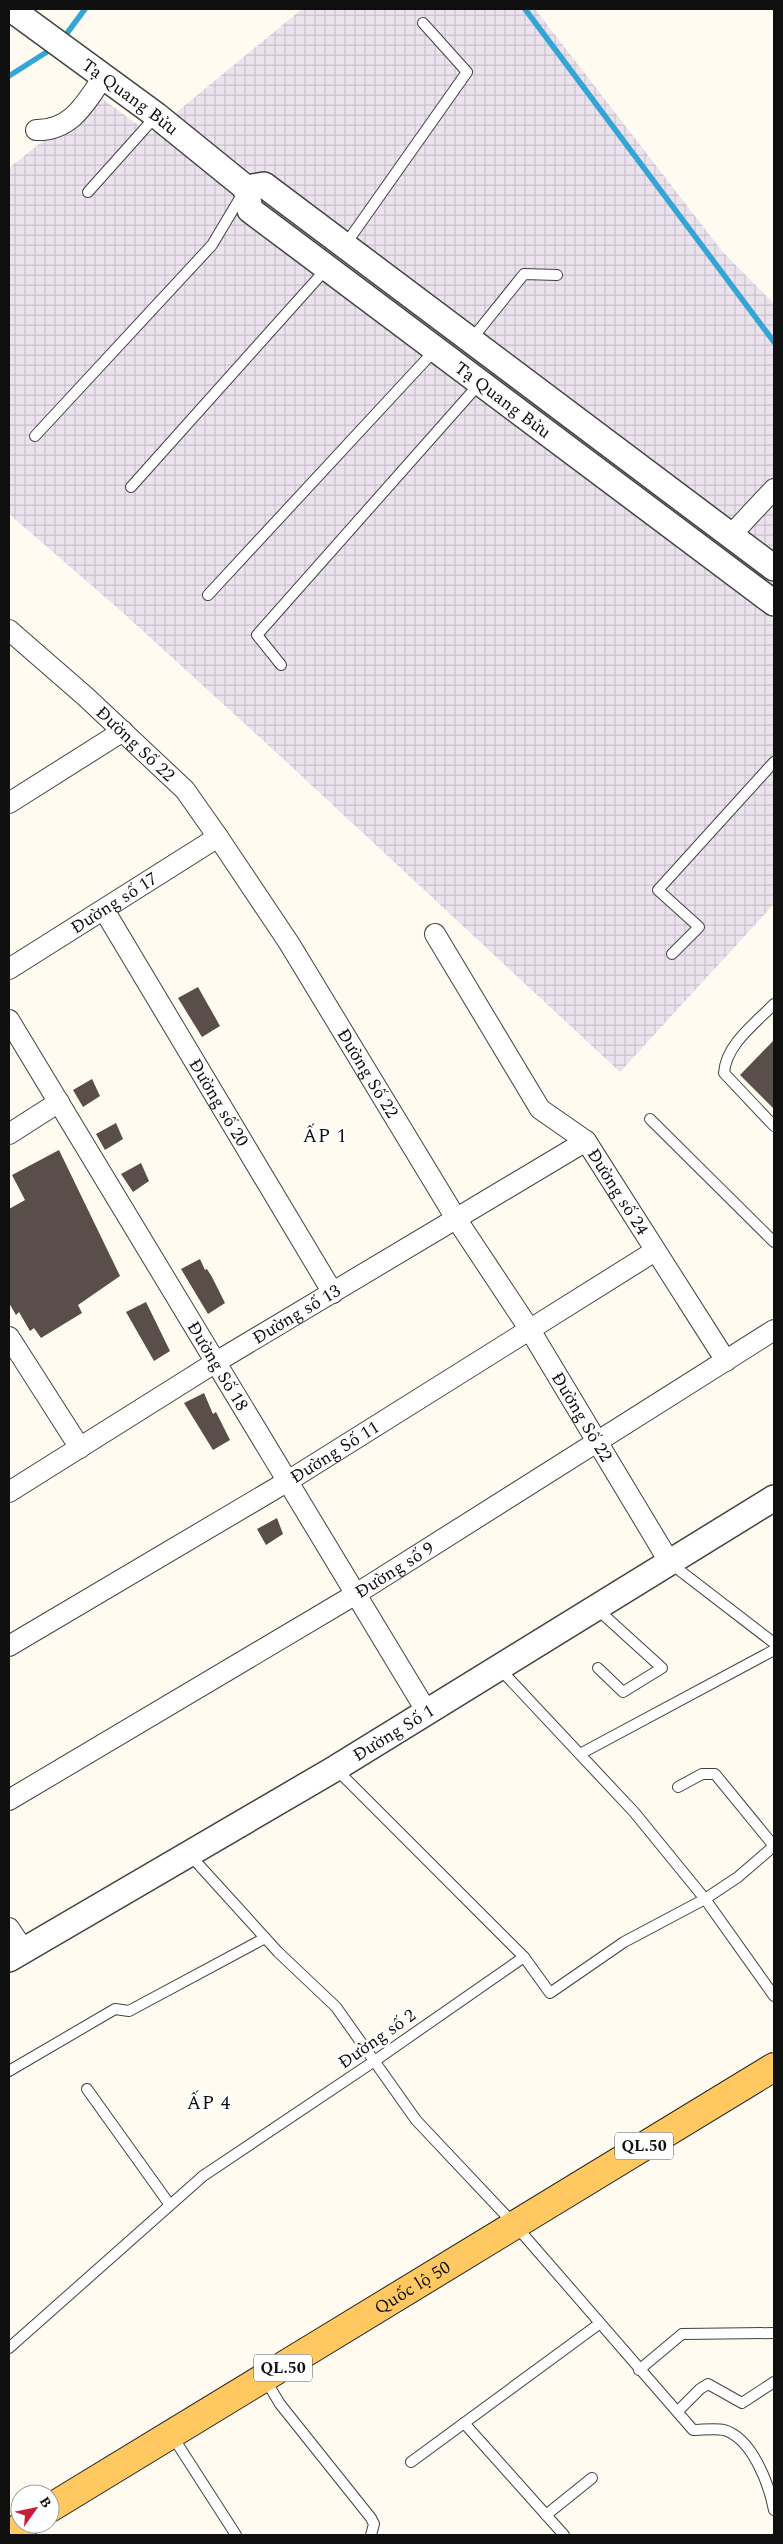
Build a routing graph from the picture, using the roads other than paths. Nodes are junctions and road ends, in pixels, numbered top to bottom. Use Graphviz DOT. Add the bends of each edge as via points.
graph roads {
  1 [pos="11,9"];
  2 [pos="423,22"];
  3 [pos="104,76"];
  4 [pos="156,115"];
  5 [pos="36,130"];
  6 [pos="246,188"];
  7 [pos="88,192"];
  8 [pos="345,245"];
  9 [pos="327,268"];
  10 [pos="557,274"];
  11 [pos="471,340"];
  12 [pos="436,349"];
  13 [pos="480,383"];
  14 [pos="35,436"];
  15 [pos="657,480"];
  16 [pos="131,487"];
  17 [pos="774,489"];
  18 [pos="641,503"];
  19 [pos="731,535"];
  20 [pos="774,568"];
  21 [pos="208,595"];
  22 [pos="774,603"];
  23 [pos="9,630"];
  24 [pos="281,665"];
  25 [pos="123,731"];
  26 [pos="774,762"];
  27 [pos="9,803"];
  28 [pos="218,837"];
  29 [pos="104,910"];
  30 [pos="435,934"];
  31 [pos="672,954"];
  32 [pos="9,970"];
  33 [pos="774,1004"];
  34 [pos="9,1020"];
  35 [pos="59,1102"];
  36 [pos="650,1119"];
  37 [pos="774,1126"];
  38 [pos="9,1134"];
  39 [pos="586,1142"];
  40 [pos="457,1220"];
  41 [pos="774,1242"];
  42 [pos="655,1251"];
  43 [pos="333,1293"];
  44 [pos="530,1330"];
  45 [pos="774,1330"];
  46 [pos="9,1337"];
  47 [pos="726,1361"];
  48 [pos="216,1362"];
  49 [pos="598,1441"];
  50 [pos="80,1448"];
  51 [pos="288,1481"];
  52 [pos="9,1492"];
  53 [pos="774,1498"];
  54 [pos="670,1563"];
  55 [pos="356,1594"];
  56 [pos="596,1608"];
  57 [pos="774,1643"];
  58 [pos="9,1646"];
  59 [pos="774,1650"];
  60 [pos="499,1668"];
  61 [pos="598,1668"];
  62 [pos="427,1712"];
  63 [pos="580,1754"];
  64 [pos="336,1768"];
  65 [pos="678,1787"];
  66 [pos="9,1800"];
  67 [pos="774,1846"];
  68 [pos="188,1853"];
  69 [pos="704,1898"];
  70 [pos="9,1928"];
  71 [pos="266,1938"];
  72 [pos="16,1954"];
  73 [pos="524,1957"];
  74 [pos="774,1996"];
  75 [pos="373,2062"];
  76 [pos="774,2067"];
  77 [pos="9,2071"];
  78 [pos="87,2089"];
  79 [pos="170,2205"];
  80 [pos="515,2225"];
  81 [pos="599,2324"];
  82 [pos="774,2333"];
  83 [pos="9,2348"];
  84 [pos="639,2370"];
  85 [pos="265,2378"];
  86 [pos="774,2382"];
  87 [pos="678,2411"];
  88 [pos="464,2423"];
  89 [pos="171,2433"];
  90 [pos="410,2462"];
  91 [pos="592,2478"];
  92 [pos="60,2502"];
  93 [pos="774,2510"];
  94 [pos="546,2515"];
  95 [pos="236,2535"];
  96 [pos="371,2535"];
  97 [pos="564,2535"];
  1 -- 3 [label="street, Tạ Quang Bửu"];
  2 -- 8 [label="lane" via="467,72"];
  3 -- 4 [label="street, Tạ Quang Bửu"];
  3 -- 5 [label="street" via="75,118 59,127"];
  4 -- 6 [label="street, Tạ Quang Bửu"];
  4 -- 7 [label="lane"];
  6 -- 8 [label="street, Tạ Quang Bửu" via="264,185"];
  6 -- 9 [label="street, Tạ Quang Bửu" via="250,210"];
  6 -- 14 [label="lane" via="212,245"];
  8 -- 11 [label="street, Tạ Quang Bửu"];
  9 -- 12 [label="street, Tạ Quang Bửu"];
  9 -- 16 [label="lane"];
  10 -- 11 [label="lane" via="524,274"];
  11 -- 15 [label="street, Tạ Quang Bửu"];
  12 -- 13 [label="street, Tạ Quang Bửu"];
  12 -- 21 [label="lane"];
  13 -- 18 [label="street, Tạ Quang Bửu"];
  13 -- 24 [label="lane" via="257,635"];
  15 -- 18 [label="street"];
  15 -- 19 [label="street, Tạ Quang Bửu"];
  17 -- 19 [label="street"];
  18 -- 22 [label="street, Tạ Quang Bửu"];
  19 -- 20 [label="street, Tạ Quang Bửu"];
  23 -- 25 [label="street, Đường Số 22"];
  25 -- 27 [label="street"];
  25 -- 28 [label="street, Đường Số 22" via="185,790"];
  26 -- 31 [label="lane" via="658,890 699,927"];
  28 -- 29 [label="street, Đường số 17"];
  28 -- 40 [label="street, Đường Số 22" via="289,943"];
  29 -- 32 [label="street, Đường số 17"];
  29 -- 43 [label="street, Đường số 20"];
  30 -- 39 [label="street, Đường số 24" via="540,1109"];
  33 -- 37 [label="lane" via="735,1044 725,1063 724,1073"];
  34 -- 35 [label="street, Đường Số 18"];
  35 -- 38 [label="street"];
  35 -- 48 [label="street, Đường Số 18"];
  36 -- 41 [label="lane"];
  39 -- 40 [label="street, Đường số 13"];
  39 -- 42 [label="street, Đường số 24"];
  40 -- 43 [label="street, Đường số 13"];
  40 -- 44 [label="street, Đường Số 22"];
  42 -- 44 [label="street, Đường Số 11"];
  42 -- 47 [label="street, Đường số 24"];
  43 -- 48 [label="street, Đường số 13"];
  44 -- 49 [label="street, Đường Số 22"];
  44 -- 51 [label="street, Đường Số 11"];
  45 -- 47 [label="street, Đường số 9"];
  46 -- 50 [label="street"];
  47 -- 49 [label="street, Đường số 9"];
  48 -- 50 [label="street, Đường số 13"];
  48 -- 51 [label="street, Đường Số 18"];
  49 -- 54 [label="street, Đường Số 22"];
  49 -- 55 [label="street, Đường số 9"];
  50 -- 52 [label="street, Đường số 13"];
  51 -- 55 [label="street, Đường Số 18"];
  51 -- 58 [label="street, Đường Số 11"];
  53 -- 54 [label="street, Đường Số 1"];
  54 -- 56 [label="street, Đường Số 1"];
  54 -- 57 [label="lane"];
  55 -- 62 [label="street, Đường Số 18"];
  55 -- 66 [label="street, Đường số 9"];
  56 -- 60 [label="street, Đường Số 1"];
  56 -- 61 [label="lane" via="662,1668 623,1692"];
  59 -- 63 [label="lane"];
  60 -- 62 [label="street, Đường Số 1"];
  60 -- 63 [label="lane"];
  62 -- 64 [label="street, Đường Số 1"];
  63 -- 69 [label="lane" via="634,1812"];
  64 -- 68 [label="street, Đường Số 1"];
  64 -- 73 [label="lane"];
  65 -- 67 [label="lane" via="702,1774 715,1774"];
  67 -- 69 [label="lane" via="738,1877"];
  68 -- 71 [label="lane"];
  68 -- 72 [label="street, Đường Số 1"];
  69 -- 73 [label="lane" via="624,1942 550,1993"];
  69 -- 74 [label="lane"];
  70 -- 72 [label="street"];
  71 -- 75 [label="lane" via="336,2007"];
  71 -- 77 [label="lane" via="129,2011 115,2009"];
  73 -- 75 [label="lane, Đường số 2"];
  75 -- 79 [label="lane, Đường số 2" via="203,2176"];
  75 -- 80 [label="lane" via="416,2120"];
  76 -- 80 [label="main road, Quốc lộ 50 / QL.50"];
  78 -- 79 [label="lane"];
  79 -- 83 [label="lane, Đường số 2"];
  80 -- 81 [label="lane"];
  80 -- 85 [label="main road, Quốc lộ 50 / QL.50"];
  81 -- 84 [label="lane"];
  81 -- 88 [label="lane"];
  82 -- 84 [label="lane" via="682,2334"];
  84 -- 87 [label="lane"];
  85 -- 89 [label="main road, Quốc lộ 50 / QL.50"];
  85 -- 96 [label="lane" via="280,2404 371,2518 374,2524"];
  86 -- 87 [label="lane" via="742,2403 708,2384"];
  87 -- 93 [label="lane" via="693,2430 724,2430 744,2441 770,2488"];
  88 -- 90 [label="lane"];
  88 -- 94 [label="lane"];
  89 -- 92 [label="main road, Quốc lộ 50 / QL.50"];
  89 -- 95 [label="lane"];
  91 -- 94 [label="lane"];
  94 -- 97 [label="lane"];
}
